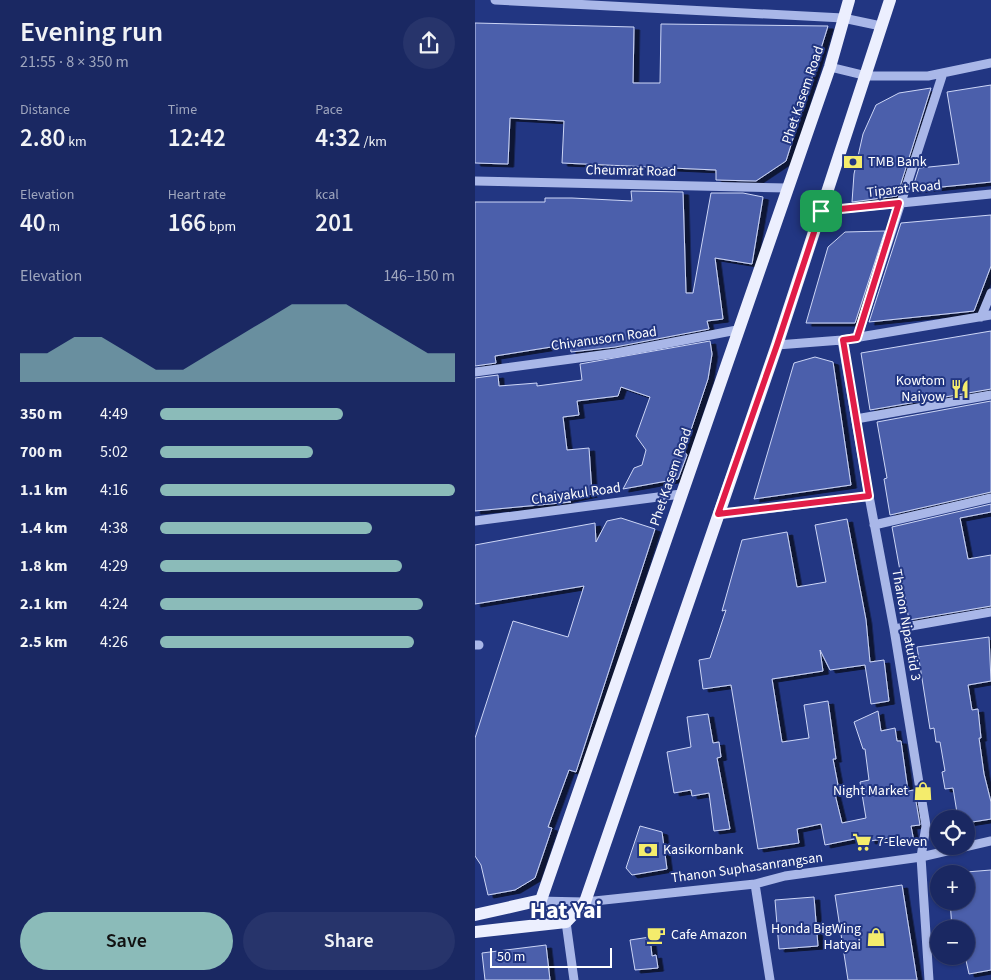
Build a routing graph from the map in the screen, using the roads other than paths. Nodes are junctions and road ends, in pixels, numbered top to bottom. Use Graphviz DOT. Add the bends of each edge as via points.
graph roads {
  1 [pos="495,0"];
  2 [pos="849,0"];
  3 [pos="890,0"];
  4 [pos="843,18"];
  5 [pos="881,26"];
  6 [pos="991,63"];
  7 [pos="830,67"];
  8 [pos="943,73"];
  9 [pos="867,76"];
  10 [pos="475,181"];
  11 [pos="787,188"];
  12 [pos="991,194"];
  13 [pos="899,203"];
  14 [pos="821,211"];
  15 [pos="991,293"];
  16 [pos="991,315"];
  17 [pos="981,316"];
  18 [pos="737,330"];
  19 [pos="857,338"];
  20 [pos="843,340"];
  21 [pos="777,345"];
  22 [pos="475,372"];
  23 [pos="991,395"];
  24 [pos="856,419"];
  25 [pos="681,494"];
  26 [pos="869,496"];
  27 [pos="991,498"];
  28 [pos="718,514"];
  29 [pos="475,522"];
  30 [pos="874,525"];
  31 [pos="991,612"];
  32 [pos="895,629"];
  33 [pos="991,841"];
  34 [pos="921,856"];
  35 [pos="755,884"];
  36 [pos="541,900"];
  37 [pos="585,902"];
  38 [pos="475,909"];
  39 [pos="475,915"];
  40 [pos="566,922"];
  41 [pos="475,932"];
  42 [pos="475,938"];
  43 [pos="574,980"];
  44 [pos="770,980"];
  45 [pos="929,980"];
  1 -- 4 [label="street"];
  2 -- 4 [label="main road, Phet Kasem Road"];
  3 -- 5 [label="main road"];
  4 -- 5 [label="street"];
  4 -- 7 [label="main road, Phet Kasem Road"];
  5 -- 9 [label="main road"];
  6 -- 8 [label="street"];
  7 -- 9 [label="street"];
  7 -- 11 [label="main road, Phet Kasem Road"];
  8 -- 9 [label="street"];
  8 -- 13 [label="street"];
  9 -- 14 [label="main road"];
  10 -- 11 [label="street, Cheumrat Road"];
  11 -- 18 [label="main road, Phet Kasem Road"];
  12 -- 13 [label="street, Tiparat Road"];
  13 -- 14 [label="street, Tiparat Road"];
  13 -- 19 [label="street"];
  14 -- 21 [label="main road"];
  15 -- 17 [label="street"];
  16 -- 17 [label="street"];
  17 -- 19 [label="street"];
  18 -- 22 [label="street, Chivanusorn Road" via="616,353"];
  18 -- 25 [label="main road, Phet Kasem Road"];
  19 -- 20 [label="street"];
  20 -- 21 [label="street"];
  20 -- 24 [label="street, Thanon Nipatutid 3"];
  21 -- 28 [label="main road"];
  23 -- 24 [label="street"];
  24 -- 26 [label="street, Thanon Nipatutid 3"];
  25 -- 29 [label="street, Chaiyakul Road"];
  25 -- 36 [label="main road, Phet Kasem Road"];
  26 -- 28 [label="street"];
  26 -- 30 [label="street, Thanon Nipatutid 3"];
  27 -- 30 [label="street"];
  28 -- 37 [label="main road"];
  30 -- 32 [label="street, Thanon Nipatutid 3"];
  31 -- 32 [label="street"];
  32 -- 34 [label="street, Thanon Nipatutid 3" via="926,826"];
  33 -- 34 [label="street, Thanon Suphasanrangsan"];
  34 -- 35 [label="street, Thanon Suphasanrangsan" via="785,876"];
  34 -- 45 [label="street, Thanon Nipatutid 3"];
  35 -- 37 [label="street, Thanon Suphasanrangsan"];
  35 -- 44 [label="street"];
  36 -- 37 [label="street, Thanon Suphasanrangsan"];
  36 -- 38 [label="street, Thanon Suphasanrangsan"];
  36 -- 39 [label="main road"];
  36 -- 40 [label="street"];
  37 -- 40 [label="main road"];
  40 -- 41 [label="main road"];
  40 -- 42 [label="street"];
  40 -- 43 [label="street"];
}
